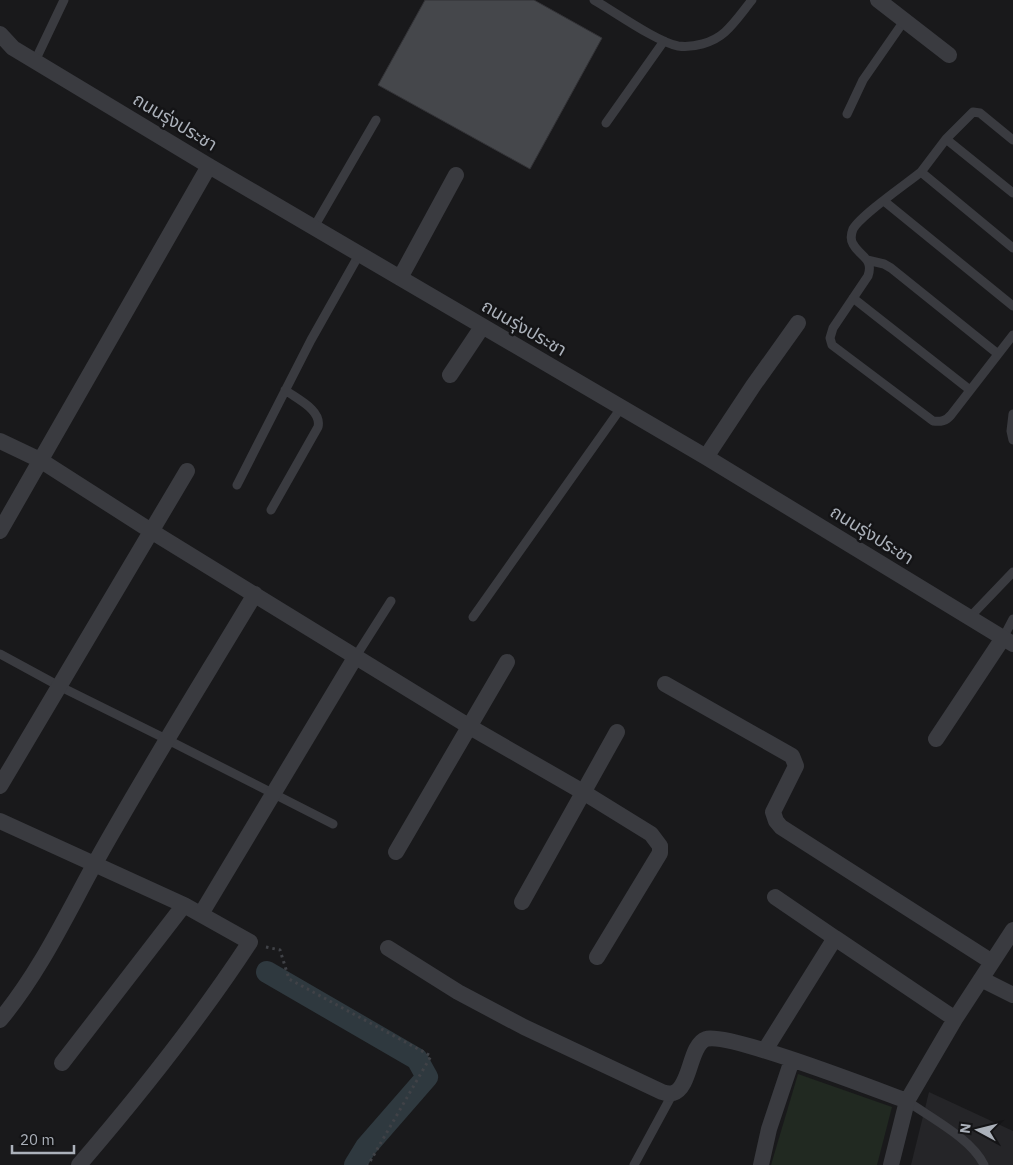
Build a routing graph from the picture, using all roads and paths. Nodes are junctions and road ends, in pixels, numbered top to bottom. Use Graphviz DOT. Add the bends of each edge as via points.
graph roads {
  1 [pos="64,0"];
  2 [pos="594,0"];
  3 [pos="752,0"];
  4 [pos="878,0"];
  5 [pos="904,21"];
  6 [pos="0,34"];
  7 [pos="664,41"];
  8 [pos="7,47"];
  9 [pos="949,55"];
  10 [pos="35,61"];
  11 [pos="847,114"];
  12 [pos="376,120"];
  13 [pos="606,123"];
  14 [pos="946,139"];
  15 [pos="1013,140"];
  16 [pos="209,166"];
  17 [pos="921,172"];
  18 [pos="456,175"];
  19 [pos="1013,193"];
  20 [pos="884,201"];
  21 [pos="314,227"];
  22 [pos="1013,248"];
  23 [pos="360,253"];
  24 [pos="867,260"];
  25 [pos="400,278"];
  26 [pos="853,298"];
  27 [pos="1013,306"];
  28 [pos="798,323"];
  29 [pos="482,327"];
  30 [pos="1013,335"];
  31 [pos="998,354"];
  32 [pos="450,375"];
  33 [pos="285,390"];
  34 [pos="970,390"];
  35 [pos="621,408"];
  36 [pos="1013,414"];
  37 [pos="1013,440"];
  38 [pos="0,441"];
  39 [pos="706,457"];
  40 [pos="40,460"];
  41 [pos="187,471"];
  42 [pos="237,485"];
  43 [pos="271,510"];
  44 [pos="0,530"];
  45 [pos="151,531"];
  46 [pos="1012,574"];
  47 [pos="255,594"];
  48 [pos="391,601"];
  49 [pos="473,617"];
  50 [pos="968,618"];
  51 [pos="1013,619"];
  52 [pos="1008,641"];
  53 [pos="0,654"];
  54 [pos="356,656"];
  55 [pos="507,662"];
  56 [pos="665,684"];
  57 [pos="59,686"];
  58 [pos="470,727"];
  59 [pos="618,732"];
  60 [pos="936,739"];
  61 [pos="168,740"];
  62 [pos="0,786"];
  63 [pos="583,792"];
  64 [pos="274,794"];
  65 [pos="0,821"];
  66 [pos="333,824"];
  67 [pos="396,852"];
  68 [pos="94,865"];
  69 [pos="775,897"];
  70 [pos="522,902"];
  71 [pos="184,905"];
  72 [pos="202,914"];
  73 [pos="1013,930"];
  74 [pos="835,938"];
  75 [pos="250,942"];
  76 [pos="388,948"];
  77 [pos="596,957"];
  78 [pos="992,962"];
  79 [pos="982,979"];
  80 [pos="1013,995"];
  81 [pos="955,1019"];
  82 [pos="0,1020"];
  83 [pos="765,1050"];
  84 [pos="792,1060"];
  85 [pos="62,1063"];
  86 [pos="672,1093"];
  87 [pos="908,1101"];
  88 [pos="79,1165"];
  89 [pos="368,1165"];
  90 [pos="634,1165"];
  91 [pos="762,1165"];
  92 [pos="891,1165"];
  93 [pos="984,1165"];
  1 -- 10 [label="lane"];
  2 -- 7 [label="lane"];
  3 -- 7 [label="lane" via="724,34 709,42 678,46"];
  4 -- 5 [label="street"];
  5 -- 9 [label="street"];
  5 -- 11 [label="lane" via="863,80"];
  6 -- 8 [label="street, ถนนรุ่งประชา"];
  7 -- 13 [label="lane"];
  8 -- 10 [label="street, ถนนรุ่งประชา"];
  10 -- 16 [label="street, ถนนรุ่งประชา"];
  12 -- 21 [label="lane"];
  14 -- 15 [label="lane" via="969,114 977,112"];
  14 -- 17 [label="lane"];
  14 -- 19 [label="lane"];
  16 -- 21 [label="street, ถนนรุ่งประชา"];
  16 -- 40 [label="street"];
  17 -- 20 [label="lane"];
  17 -- 22 [label="lane"];
  18 -- 25 [label="street"];
  20 -- 24 [label="lane" via="854,228 850,236"];
  20 -- 27 [label="lane"];
  21 -- 23 [label="street, ถนนรุ่งประชา"];
  23 -- 25 [label="street, ถนนรุ่งประชา"];
  23 -- 33 [label="lane"];
  24 -- 26 [label="lane" via="868,276"];
  24 -- 31 [label="lane" via="891,268"];
  25 -- 29 [label="street, ถนนรุ่งประชา"];
  26 -- 34 [label="lane"];
  26 -- 34 [label="lane" via="830,338 832,345 842,354 933,421 947,419"];
  28 -- 39 [label="street"];
  29 -- 32 [label="street"];
  29 -- 35 [label="street, ถนนรุ่งประชา"];
  30 -- 31 [label="lane"];
  31 -- 34 [label="lane"];
  33 -- 42 [label="lane"];
  33 -- 43 [label="lane" via="317,414 319,421"];
  35 -- 39 [label="street, ถนนรุ่งประชา"];
  35 -- 49 [label="lane"];
  36 -- 37 [label="lane"];
  38 -- 40 [label="street"];
  39 -- 50 [label="street, ถนนรุ่งประชา"];
  40 -- 44 [label="street"];
  40 -- 45 [label="street"];
  41 -- 45 [label="street"];
  45 -- 47 [label="street"];
  45 -- 57 [label="street"];
  46 -- 50 [label="lane"];
  47 -- 54 [label="street"];
  47 -- 61 [label="street"];
  48 -- 54 [label="lane"];
  50 -- 52 [label="street, ถนนรุ่งประชา"];
  51 -- 52 [label="lane"];
  52 -- 60 [label="street"];
  53 -- 57 [label="lane"];
  54 -- 58 [label="street"];
  54 -- 64 [label="street"];
  55 -- 58 [label="street"];
  56 -- 78 [label="street" via="792,756 796,766 774,812 781,827"];
  57 -- 61 [label="lane"];
  57 -- 62 [label="street"];
  58 -- 63 [label="street"];
  58 -- 67 [label="street"];
  59 -- 63 [label="street"];
  61 -- 64 [label="lane"];
  61 -- 68 [label="street"];
  63 -- 70 [label="street"];
  63 -- 77 [label="street" via="651,834 660,846 660,853"];
  64 -- 66 [label="lane"];
  64 -- 72 [label="street"];
  65 -- 68 [label="street"];
  68 -- 71 [label="street"];
  68 -- 82 [label="street" via="44,957"];
  69 -- 74 [label="street"];
  71 -- 72 [label="street"];
  71 -- 85 [label="street"];
  72 -- 75 [label="street"];
  73 -- 78 [label="street"];
  74 -- 81 [label="street"];
  74 -- 83 [label="street"];
  75 -- 88 [label="street" via="178,1043"];
  75 -- 89 [label="path" via="280,950 290,978 432,1056"];
  76 -- 86 [label="street" via="458,992 524,1027 662,1092"];
  78 -- 79 [label="street"];
  79 -- 80 [label="street"];
  79 -- 81 [label="street"];
  81 -- 87 [label="street"];
  83 -- 84 [label="street"];
  83 -- 86 [label="street" via="706,1039 699,1045 680,1089"];
  84 -- 87 [label="street"];
  84 -- 91 [label="street" via="769,1130"];
  86 -- 90 [label="lane"];
  87 -- 92 [label="street"];
  87 -- 93 [label="lane" via="964,1141"];
}
